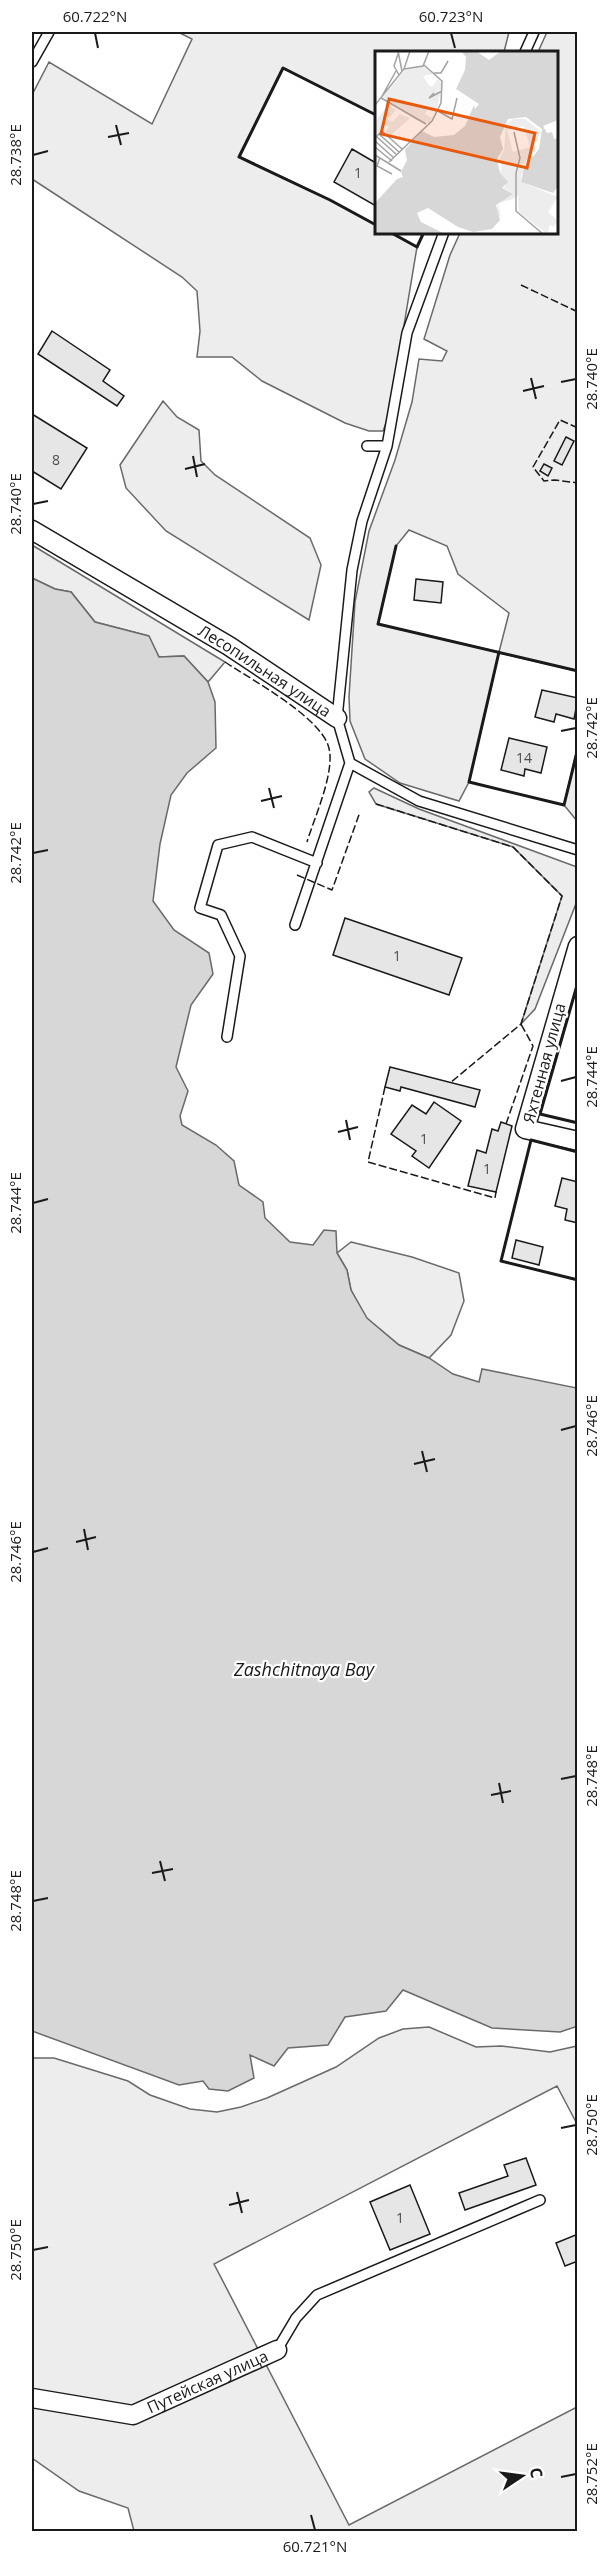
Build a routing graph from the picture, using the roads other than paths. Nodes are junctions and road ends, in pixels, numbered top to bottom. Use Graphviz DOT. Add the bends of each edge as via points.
graph roads {
  1 [pos="49,32"];
  2 [pos="534,32"];
  3 [pos="525,51"];
  4 [pos="32,62"];
  5 [pos="443,234"];
  6 [pos="367,446"];
  7 [pos="387,446"];
  8 [pos="32,530"];
  9 [pos="337,718"];
  10 [pos="350,763"];
  11 [pos="578,850"];
  12 [pos="317,863"];
  13 [pos="295,925"];
  14 [pos="578,946"];
  15 [pos="227,1036"];
  16 [pos="578,1141"];
  17 [pos="540,2200"];
  18 [pos="277,2350"];
  19 [pos="32,2398"];
  1 -- 4 [label="lane"];
  2 -- 3 [label="lane"];
  5 -- 7 [label="lane" via="407,333"];
  6 -- 7 [label="lane"];
  7 -- 9 [label="lane" via="362,521 352,570"];
  8 -- 9 [label="street, Лесопильная улица" via="229,646"];
  9 -- 10 [label="lane, Лесопильная улица"];
  10 -- 11 [label="lane" via="419,801"];
  10 -- 12 [label="lane"];
  12 -- 13 [label="lane"];
  12 -- 15 [label="lane" via="252,837 219,845 200,908 221,915 240,956"];
  14 -- 16 [label="street, Яхтенная улица" via="525,1129"];
  17 -- 18 [label="lane" via="317,2295 296,2318"];
  18 -- 19 [label="street, Путейская улица" via="133,2415"];
}
